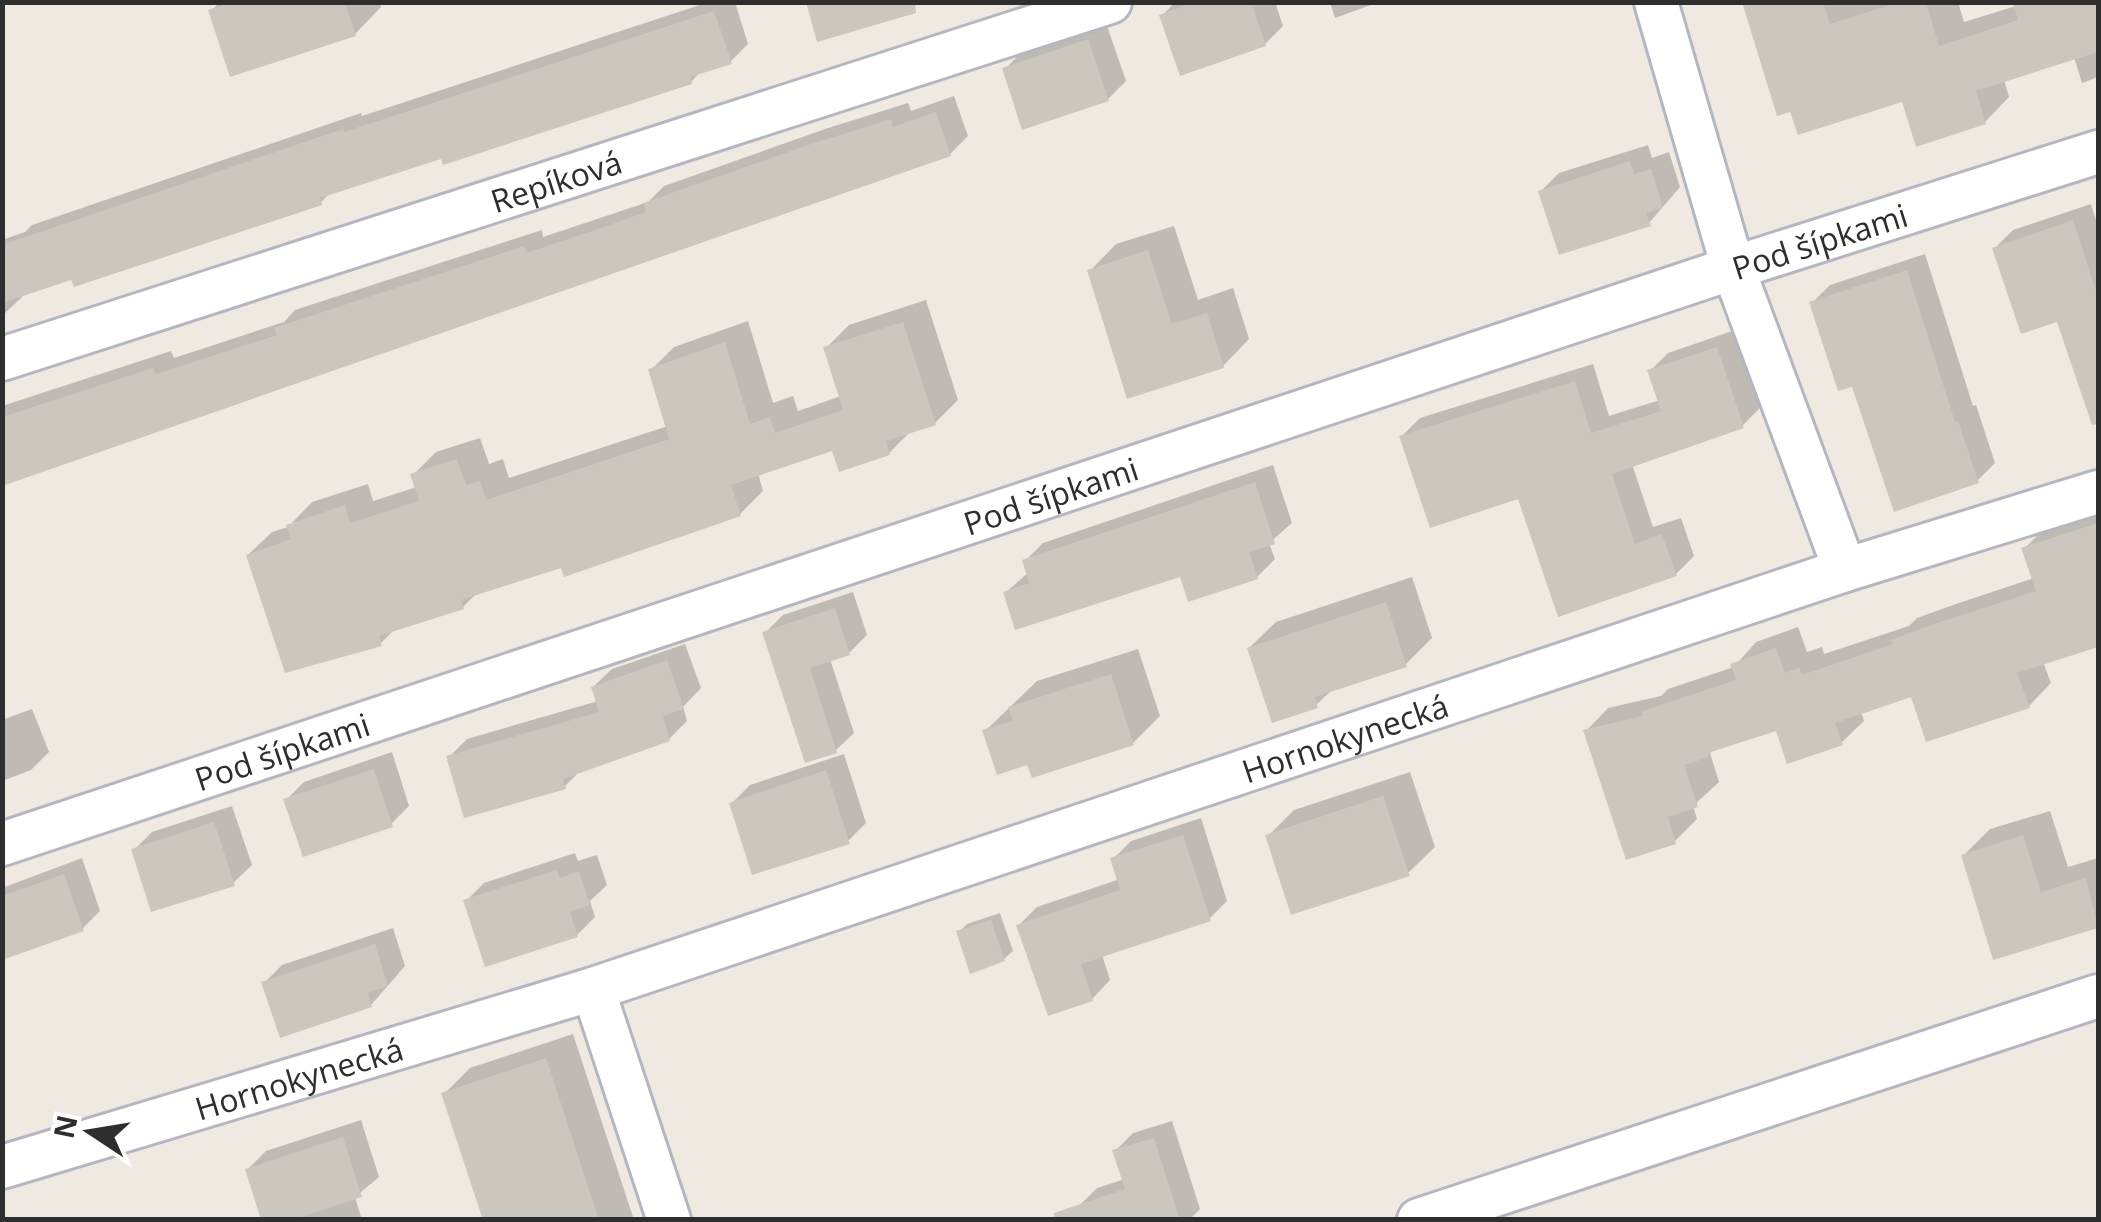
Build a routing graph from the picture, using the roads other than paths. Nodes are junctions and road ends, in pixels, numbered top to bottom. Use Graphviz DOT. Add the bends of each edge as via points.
graph roads {
  1 [pos="1110,2"];
  2 [pos="1656,2"];
  3 [pos="2098,152"];
  4 [pos="1733,268"];
  5 [pos="2,359"];
  6 [pos="2098,492"];
  7 [pos="1845,570"];
  8 [pos="2,844"];
  9 [pos="594,989"];
  10 [pos="2098,996"];
  11 [pos="2,1167"];
  12 [pos="669,1220"];
  13 [pos="1419,1220"];
  1 -- 5 [label="street, Repíková"];
  2 -- 4 [label="street"];
  3 -- 4 [label="street, Pod šípkami"];
  4 -- 7 [label="street"];
  4 -- 8 [label="street, Pod šípkami"];
  6 -- 7 [label="street, Hornokynecká"];
  7 -- 9 [label="street, Hornokynecká"];
  9 -- 11 [label="street, Hornokynecká"];
  9 -- 12 [label="street"];
  10 -- 13 [label="street"];
}
